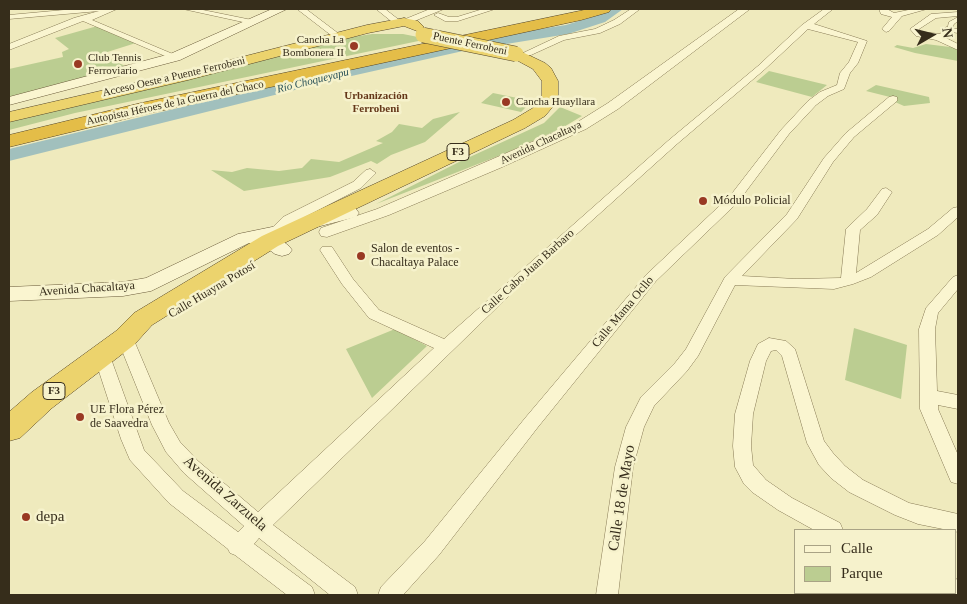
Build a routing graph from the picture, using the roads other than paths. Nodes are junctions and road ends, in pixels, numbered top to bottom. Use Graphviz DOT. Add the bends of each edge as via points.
graph roads {
  1 [pos="94,9"];
  2 [pos="99,9"];
  3 [pos="113,9"];
  4 [pos="187,9"];
  5 [pos="281,9"];
  6 [pos="301,9"];
  7 [pos="380,9"];
  8 [pos="450,9"];
  9 [pos="491,9"];
  10 [pos="573,9"];
  11 [pos="604,9"];
  12 [pos="636,9"];
  13 [pos="706,9"];
  14 [pos="711,9"];
  15 [pos="745,9"];
  16 [pos="829,9"];
  17 [pos="883,9"];
  18 [pos="923,9"];
  19 [pos="439,12"];
  20 [pos="899,14"];
  21 [pos="958,14"];
  22 [pos="9,17"];
  23 [pos="88,18"];
  24 [pos="958,19"];
  25 [pos="252,22"];
  26 [pos="809,24"];
  27 [pos="410,28"];
  28 [pos="886,29"];
  29 [pos="954,30"];
  30 [pos="339,37"];
  31 [pos="938,37"];
  32 [pos="9,47"];
  33 [pos="958,47"];
  34 [pos="522,53"];
  35 [pos="175,56"];
  36 [pos="893,98"];
  37 [pos="9,101"];
  38 [pos="9,116"];
  39 [pos="9,135"];
  40 [pos="9,141"];
  41 [pos="370,173"];
  42 [pos="886,192"];
  43 [pos="427,193"];
  44 [pos="958,211"];
  45 [pos="350,213"];
  46 [pos="304,226"];
  47 [pos="275,241"];
  48 [pos="327,241"];
  49 [pos="730,280"];
  50 [pos="958,280"];
  51 [pos="848,281"];
  52 [pos="9,294"];
  53 [pos="125,338"];
  54 [pos="446,347"];
  55 [pos="102,356"];
  56 [pos="928,396"];
  57 [pos="958,402"];
  58 [pos="9,430"];
  59 [pos="958,476"];
  60 [pos="958,523"];
  61 [pos="258,525"];
  62 [pos="831,529"];
  63 [pos="237,546"];
  64 [pos="304,595"];
  65 [pos="347,595"];
  66 [pos="389,595"];
  67 [pos="607,595"];
  1 -- 2 [label="street"];
  1 -- 22 [label="street"];
  3 -- 23 [label="street"];
  4 -- 25 [label="street"];
  5 -- 25 [label="main road"];
  6 -- 30 [label="street"];
  7 -- 27 [label="street"];
  8 -- 19 [label="street"];
  9 -- 19 [label="street" via="458,19"];
  10 -- 39 [label="highway, Autopista Héroes de la Guerra del Chaco" via="537,20 137,104"];
  11 -- 40 [label="highway, Autopista Héroes de la Guerra del Chaco" via="131,111"];
  12 -- 34 [label="street" via="597,32 562,38"];
  13 -- 14 [label="street"];
  15 -- 43 [label="street, Avenida Chacaltaya" via="581,126"];
  16 -- 26 [label="street, Calle Cabo Juan Barbaro"];
  17 -- 20 [label="street"];
  18 -- 20 [label="street"];
  19 -- 27 [label="street"];
  20 -- 28 [label="street"];
  21 -- 31 [label="street" via="934,16 914,29 922,35"];
  23 -- 32 [label="street"];
  23 -- 35 [label="street" via="87,21"];
  24 -- 29 [label="street" via="951,23"];
  25 -- 35 [label="main road"];
  26 -- 54 [label="street, Calle Cabo Juan Barbaro" via="552,249"];
  26 -- 66 [label="street, Calle Mama Ocllo" via="864,41 841,86 812,103 716,220 651,278 526,428 432,548"];
  27 -- 30 [label="highway, Acceso Oeste a Puente Ferrobeni / F3"];
  27 -- 34 [label="highway, Puente Ferrobeni / F3, bridge"];
  29 -- 31 [label="street"];
  30 -- 38 [label="highway, Acceso Oeste a Puente Ferrobeni / F3"];
  31 -- 33 [label="street"];
  34 -- 45 [label="highway, F3" via="553,68 558,78 557,104 550,113 526,129"];
  34 -- 46 [label="highway, F3" via="540,66 550,81 550,95 539,112"];
  35 -- 37 [label="main road"];
  36 -- 49 [label="street, Calle 18 de Mayo" via="850,135 828,160 792,216"];
  41 -- 47 [label="street" via="357,185 288,220"];
  42 -- 51 [label="street" via="872,212 853,228"];
  43 -- 45 [label="street, Avenida Chacaltaya"];
  43 -- 48 [label="street, Avenida Chacaltaya"];
  44 -- 51 [label="street" via="933,232 866,274"];
  45 -- 46 [label="main road, Avenida Chacaltaya"];
  45 -- 48 [label="highway, F3"];
  46 -- 47 [label="highway, Calle Huayna Potosí / F3"];
  47 -- 48 [label="highway, Calle Huayna Potosí / F3"];
  47 -- 52 [label="main road, Avenida Chacaltaya" via="245,238 151,284 123,289"];
  47 -- 53 [label="highway, Calle Huayna Potosí / F3" via="237,272 156,324"];
  48 -- 54 [label="street" via="347,281 374,314"];
  49 -- 51 [label="street" via="796,284"];
  49 -- 67 [label="street, Calle 18 de Mayo" via="692,352 647,402 635,427 624,467"];
  50 -- 56 [label="street" via="931,312 927,329"];
  53 -- 55 [label="highway, Calle Huayna Potosí / F3"];
  53 -- 61 [label="street, Avenida Zarzuela" via="173,447 191,467"];
  54 -- 61 [label="street, Calle Cabo Juan Barbaro"];
  55 -- 58 [label="highway, Calle Huayna Potosí / F3" via="42,400"];
  55 -- 63 [label="street" via="137,454 176,497"];
  56 -- 57 [label="street"];
  56 -- 59 [label="street" via="929,409"];
  60 -- 62 [label="street" via="902,509 856,486 838,472 816,443 789,353 780,345 769,344 758,361 744,414 744,467 759,486 784,504"];
  61 -- 63 [label="street, Calle Cabo Juan Barbaro"];
  61 -- 65 [label="street, Avenida Zarzuela"];
  63 -- 64 [label="street"];
}
